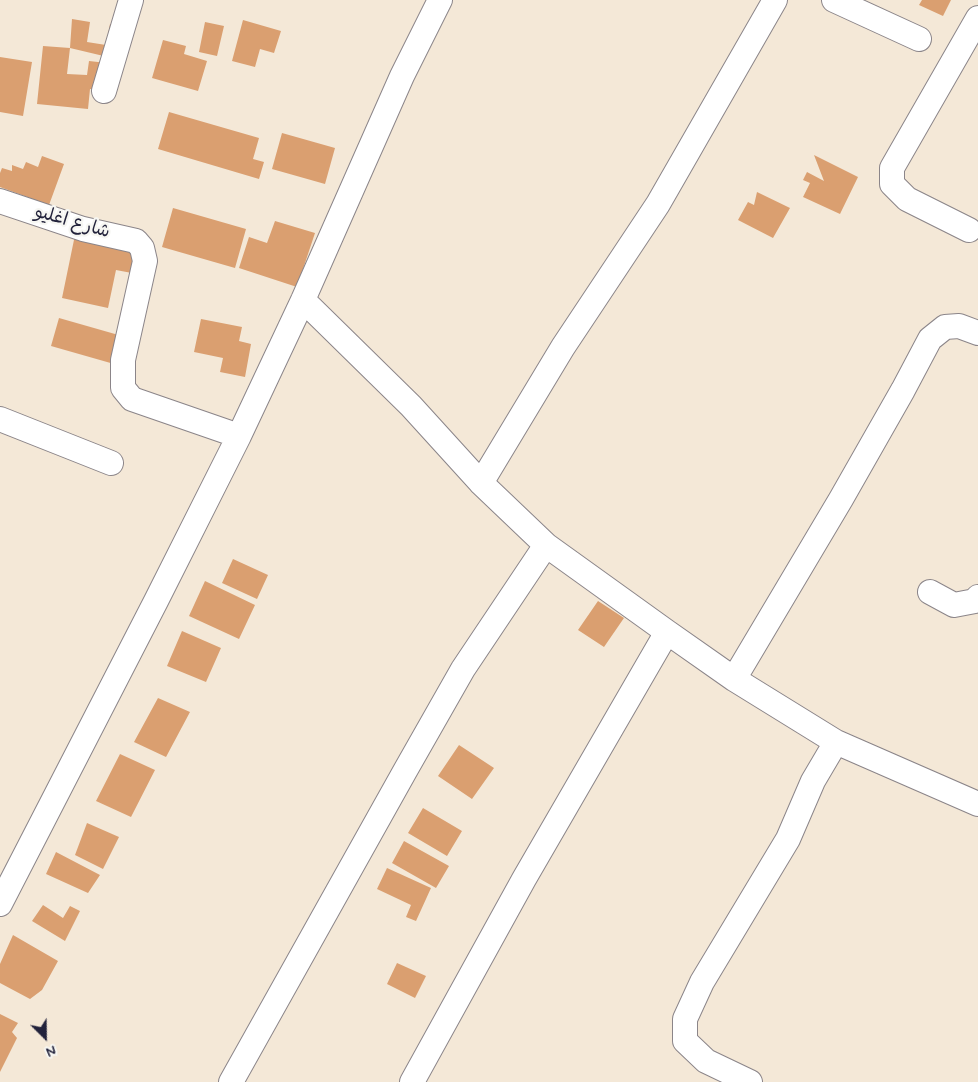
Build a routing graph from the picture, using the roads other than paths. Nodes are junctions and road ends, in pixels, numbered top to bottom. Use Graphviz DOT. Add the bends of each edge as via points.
graph roads {
  1 [pos="131,0"];
  2 [pos="440,0"];
  3 [pos="775,0"];
  4 [pos="834,0"];
  5 [pos="978,18"];
  6 [pos="919,39"];
  7 [pos="104,91"];
  8 [pos="0,201"];
  9 [pos="969,230"];
  10 [pos="303,300"];
  11 [pos="978,333"];
  12 [pos="0,419"];
  13 [pos="239,436"];
  14 [pos="111,463"];
  15 [pos="481,484"];
  16 [pos="546,545"];
  17 [pos="930,592"];
  18 [pos="978,597"];
  19 [pos="667,632"];
  20 [pos="734,679"];
  21 [pos="836,742"];
  22 [pos="978,804"];
  23 [pos="0,904"];
  24 [pos="230,1082"];
  25 [pos="412,1082"];
  26 [pos="750,1082"];
  1 -- 7 [label="street"];
  2 -- 10 [label="street" via="402,76"];
  3 -- 15 [label="street" via="658,204 563,347"];
  4 -- 6 [label="street"];
  5 -- 9 [label="street" via="892,168 892,184 907,199"];
  8 -- 13 [label="street, شارع اغليو" via="83,229 136,241 142,248 145,261 124,360 123,388 132,399"];
  10 -- 13 [label="street"];
  10 -- 15 [label="street" via="411,406"];
  11 -- 20 [label="street" via="959,326 945,327 930,339 846,490"];
  12 -- 14 [label="street"];
  13 -- 23 [label="street"];
  15 -- 16 [label="street"];
  16 -- 19 [label="street"];
  16 -- 24 [label="street" via="463,669"];
  17 -- 18 [label="street" via="954,605 975,601"];
  19 -- 20 [label="street"];
  19 -- 25 [label="street" via="524,879"];
  20 -- 21 [label="street"];
  21 -- 22 [label="street"];
  21 -- 26 [label="street" via="813,781 788,839 702,982 685,1019 685,1041 706,1061"];
}
